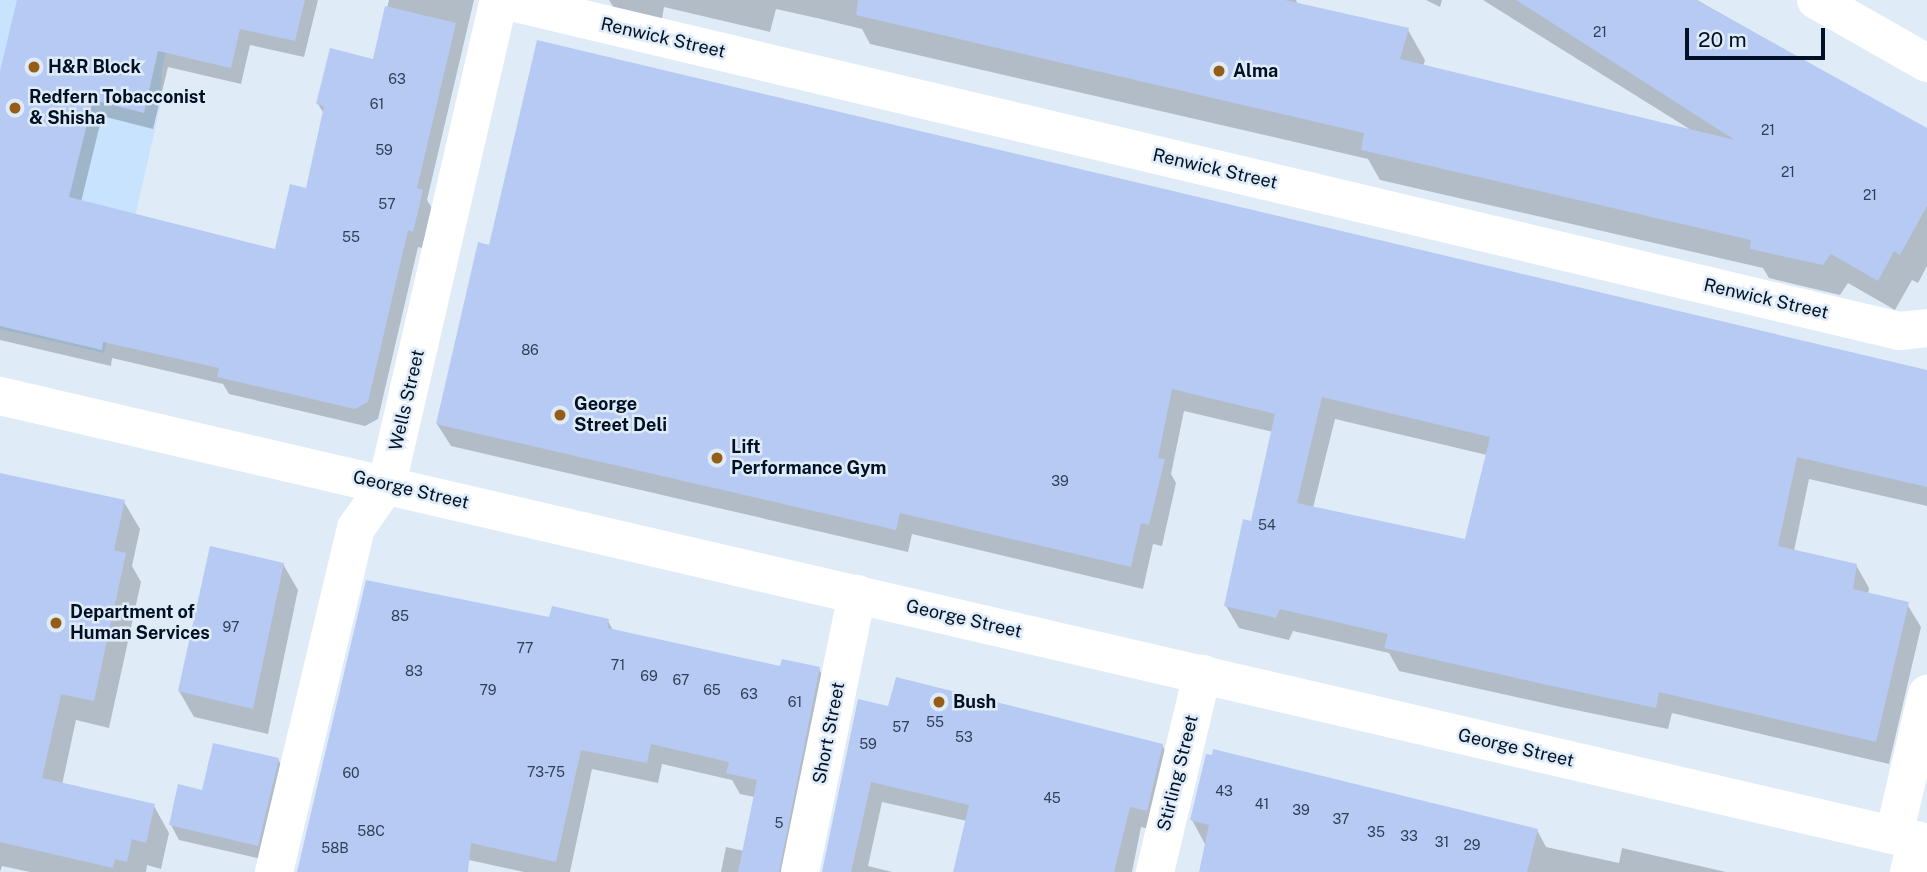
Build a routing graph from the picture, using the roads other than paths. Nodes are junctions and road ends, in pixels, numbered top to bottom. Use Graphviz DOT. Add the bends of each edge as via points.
graph roads {
  1 [pos="501,0"];
  2 [pos="1816,0"];
  3 [pos="1927,63"];
  4 [pos="1927,328"];
  5 [pos="0,396"];
  6 [pos="387,484"];
  7 [pos="857,594"];
  8 [pos="1202,674"];
  9 [pos="1927,694"];
  10 [pos="1912,847"];
  11 [pos="274,872"];
  12 [pos="800,872"];
  13 [pos="1155,872"];
  1 -- 4 [label="street, Renwick Street" via="1899,331"];
  1 -- 6 [label="street, Wells Street"];
  2 -- 3 [label="street"];
  5 -- 6 [label="street, George Street"];
  6 -- 7 [label="street, George Street"];
  6 -- 11 [label="street, Wells Street" via="356,528"];
  7 -- 8 [label="street, George Street"];
  7 -- 12 [label="street, Short Street"];
  8 -- 10 [label="street, George Street"];
  8 -- 13 [label="street, Stirling Street"];
  9 -- 10 [label="street"];
}
